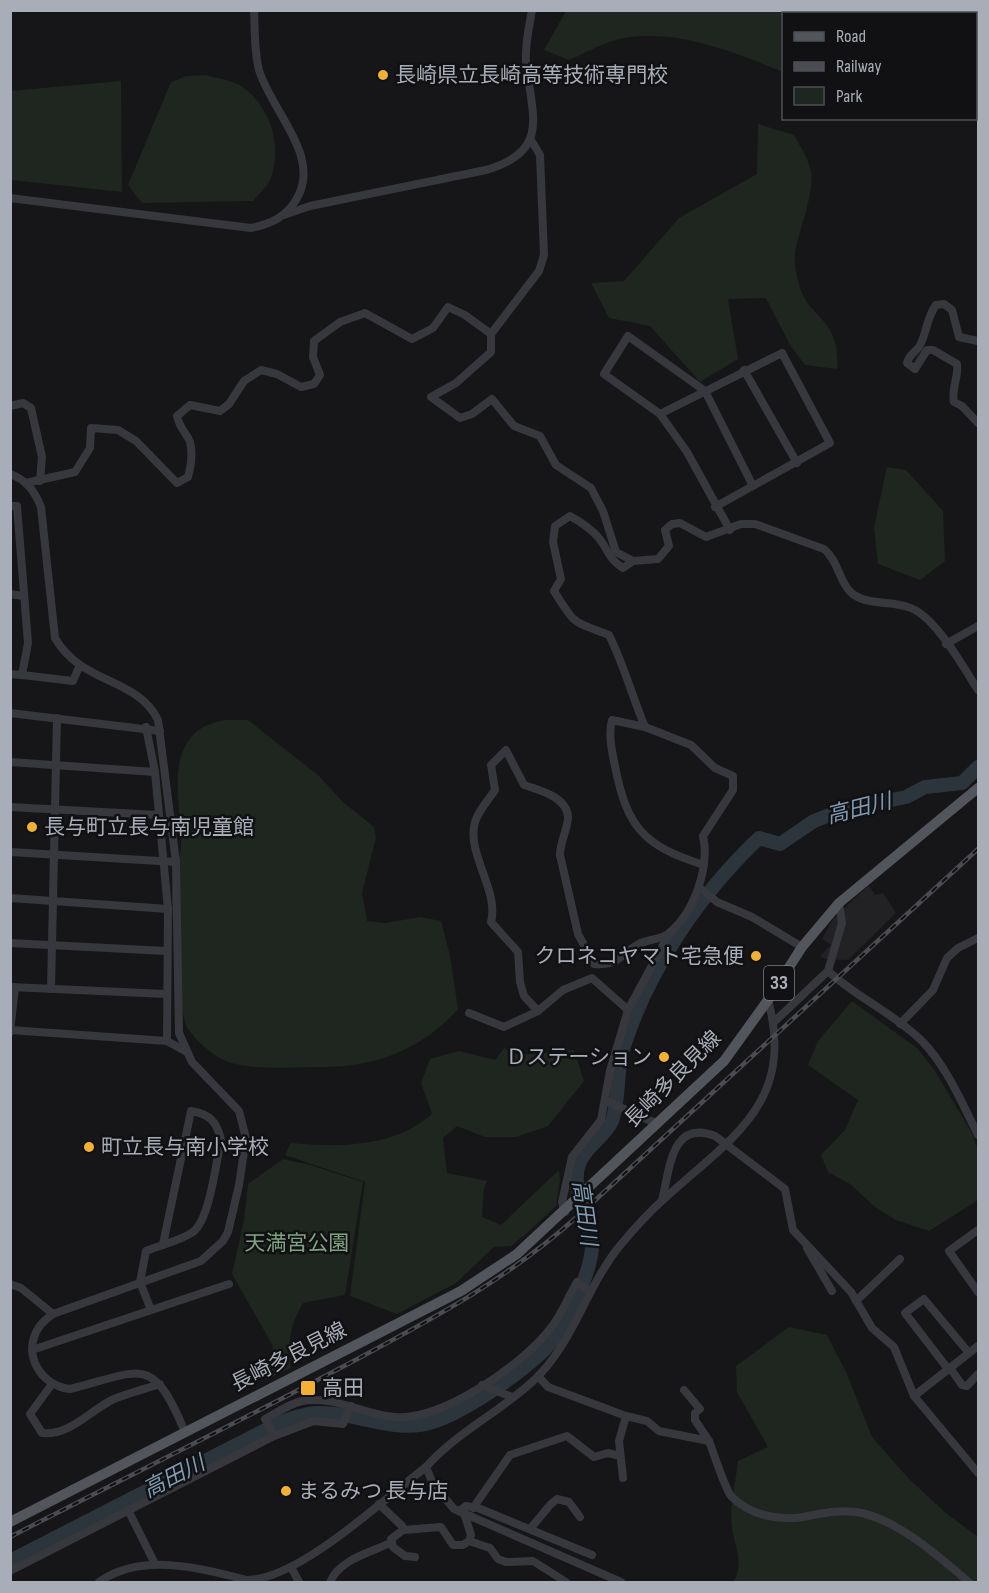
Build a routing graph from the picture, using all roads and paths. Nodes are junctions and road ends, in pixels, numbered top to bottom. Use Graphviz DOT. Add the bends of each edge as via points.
graph roads {
  1 [pos="254,10"];
  2 [pos="532,10"];
  3 [pos="531,140"];
  4 [pos="10,198"];
  5 [pos="284,215"];
  6 [pos="491,334"];
  7 [pos="978,341"];
  8 [pos="744,370"];
  9 [pos="705,391"];
  10 [pos="10,406"];
  11 [pos="660,414"];
  12 [pos="978,423"];
  13 [pos="796,463"];
  14 [pos="10,474"];
  15 [pos="40,481"];
  16 [pos="26,483"];
  17 [pos="753,486"];
  18 [pos="10,506"];
  19 [pos="716,507"];
  20 [pos="730,530"];
  21 [pos="633,561"];
  22 [pos="10,594"];
  23 [pos="22,596"];
  24 [pos="978,627"];
  25 [pos="946,644"];
  26 [pos="79,667"];
  27 [pos="10,674"];
  28 [pos="22,675"];
  29 [pos="978,690"];
  30 [pos="10,713"];
  31 [pos="57,718"];
  32 [pos="645,727"];
  33 [pos="146,728"];
  34 [pos="160,731"];
  35 [pos="10,762"];
  36 [pos="55,764"];
  37 [pos="155,771"];
  38 [pos="978,788"];
  39 [pos="10,807"];
  40 [pos="56,810"];
  41 [pos="158,815"];
  42 [pos="10,852"];
  43 [pos="56,854"];
  44 [pos="162,861"];
  45 [pos="176,862"];
  46 [pos="704,865"];
  47 [pos="701,890"];
  48 [pos="10,898"];
  49 [pos="55,901"];
  50 [pos="839,903"];
  51 [pos="168,909"];
  52 [pos="669,934"];
  53 [pos="978,938"];
  54 [pos="10,943"];
  55 [pos="54,945"];
  56 [pos="802,947"];
  57 [pos="166,951"];
  58 [pos="828,971"];
  59 [pos="13,987"];
  60 [pos="51,989"];
  61 [pos="166,994"];
  62 [pos="768,1000"];
  63 [pos="628,1010"];
  64 [pos="538,1011"];
  65 [pos="469,1013"];
  66 [pos="774,1022"];
  67 [pos="900,1024"];
  68 [pos="11,1030"];
  69 [pos="166,1041"];
  70 [pos="185,1051"];
  71 [pos="606,1101"];
  72 [pos="658,1124"];
  73 [pos="978,1135"];
  74 [pos="726,1145"];
  75 [pos="662,1200"];
  76 [pos="569,1209"];
  77 [pos="978,1230"];
  78 [pos="163,1244"];
  79 [pos="809,1246"];
  80 [pos="900,1259"];
  81 [pos="140,1282"];
  82 [pos="10,1284"];
  83 [pos="230,1284"];
  84 [pos="589,1289"];
  85 [pos="832,1291"];
  86 [pos="978,1292"];
  87 [pos="856,1301"];
  88 [pos="151,1310"];
  89 [pos="53,1314"];
  90 [pos="978,1346"];
  91 [pos="32,1350"];
  92 [pos="969,1353"];
  93 [pos="949,1369"];
  94 [pos="978,1374"];
  95 [pos="538,1376"];
  96 [pos="52,1384"];
  97 [pos="160,1384"];
  98 [pos="482,1385"];
  99 [pos="684,1390"];
  100 [pos="914,1396"];
  101 [pos="512,1397"];
  102 [pos="351,1406"];
  103 [pos="626,1416"];
  104 [pos="185,1432"];
  105 [pos="274,1436"];
  106 [pos="709,1440"];
  107 [pos="620,1455"];
  108 [pos="426,1467"];
  109 [pos="978,1473"];
  110 [pos="624,1478"];
  111 [pos="379,1504"];
  112 [pos="473,1508"];
  113 [pos="128,1510"];
  114 [pos="462,1512"];
  115 [pos="580,1517"];
  116 [pos="10,1522"];
  117 [pos="530,1529"];
  118 [pos="403,1530"];
  119 [pos="469,1541"];
  120 [pos="392,1542"];
  121 [pos="592,1555"];
  122 [pos="415,1557"];
  123 [pos="155,1564"];
  124 [pos="291,1567"];
  125 [pos="10,1571"];
  126 [pos="281,1574"];
  127 [pos="99,1582"];
  128 [pos="276,1582"];
  129 [pos="300,1582"];
  130 [pos="330,1582"];
  131 [pos="566,1582"];
  132 [pos="621,1582"];
  133 [pos="969,1582"];
  1 -- 5 [label="street" via="260,72 303,161 306,180"];
  2 -- 3 [label="street" via="526,58 533,115"];
  3 -- 5 [label="street" via="513,161 502,165"];
  3 -- 6 [label="street" via="540,155 544,255 539,271"];
  4 -- 5 [label="street" via="251,228"];
  6 -- 15 [label="street" via="448,307 433,328 412,339 365,313 340,322 314,340 313,357 320,375 314,384 301,387 261,370 244,381 220,411 190,405 177,416 180,429 190,441 191,464 188,477 177,483 136,441 118,430 91,428 90,448 75,472"];
  6 -- 21 [label="street" via="491,352 456,383 431,397 460,418 492,399 514,426 540,436 556,465 591,488 616,552"];
  7 -- 12 [label="street" via="959,337 952,310 944,304 936,305 928,315 919,346 907,363 915,369 927,350 933,350 957,364 954,402"];
  8 -- 9 [label="street"];
  8 -- 13 [label="street"];
  8 -- 13 [label="street" via="782,353 830,440"];
  9 -- 11 [label="street"];
  9 -- 11 [label="street" via="628,336 604,374"];
  9 -- 17 [label="street"];
  10 -- 15 [label="street" via="23,403 31,408 42,457"];
  11 -- 19 [label="street" via="687,452"];
  13 -- 17 [label="street"];
  14 -- 16 [label="street"];
  15 -- 16 [label="street"];
  16 -- 26 [label="street" via="41,507 55,638"];
  17 -- 19 [label="street"];
  18 -- 23 [label="street" via="17,506"];
  19 -- 20 [label="street"];
  20 -- 21 [label="street" via="706,537 680,523 672,524 665,530 669,546 658,559"];
  20 -- 25 [label="street" via="741,524 755,524 824,549 855,595 920,612"];
  21 -- 32 [label="street" via="623,568 612,562 599,539 570,516 555,526 553,542 561,579 554,591 573,621 609,635"];
  22 -- 23 [label="street"];
  23 -- 28 [label="street" via="28,643"];
  24 -- 25 [label="street"];
  25 -- 29 [label="street"];
  26 -- 28 [label="street" via="73,681"];
  26 -- 34 [label="street" via="144,701 154,712"];
  27 -- 28 [label="street"];
  30 -- 31 [label="street"];
  31 -- 33 [label="street"];
  31 -- 36 [label="street"];
  32 -- 46 [label="street" via="691,745 715,768 733,776 733,790 703,836"];
  32 -- 46 [label="street" via="612,720 610,726 620,794 627,811 639,830 669,854"];
  33 -- 34 [label="street"];
  33 -- 37 [label="street"];
  34 -- 45 [label="street"];
  35 -- 36 [label="street"];
  36 -- 37 [label="street"];
  36 -- 40 [label="street"];
  37 -- 41 [label="street"];
  38 -- 50 [label="main road, 長崎多良見線 / 33"];
  39 -- 40 [label="street"];
  40 -- 41 [label="street"];
  40 -- 43 [label="street"];
  41 -- 44 [label="street"];
  42 -- 43 [label="street"];
  43 -- 44 [label="street"];
  43 -- 49 [label="street"];
  44 -- 45 [label="street"];
  44 -- 51 [label="street"];
  45 -- 70 [label="street" via="178,1014"];
  46 -- 47 [label="street"];
  47 -- 52 [label="street"];
  47 -- 56 [label="street"];
  48 -- 49 [label="street"];
  49 -- 51 [label="street"];
  49 -- 55 [label="street"];
  50 -- 56 [label="main road, 長崎多良見線 / 33"];
  50 -- 58 [label="street" via="842,923"];
  51 -- 57 [label="street"];
  52 -- 63 [label="street"];
  52 -- 64 [label="street" via="638,944 620,961 594,964 578,934 560,855 568,817 564,805 549,793 524,785 506,750 491,765 495,790 475,819 474,848 494,910 490,922 518,952 524,996"];
  53 -- 67 [label="street" via="948,958 933,990"];
  54 -- 55 [label="street"];
  55 -- 57 [label="street"];
  55 -- 60 [label="street"];
  56 -- 62 [label="main road, 長崎多良見線 / 33"];
  57 -- 61 [label="street"];
  58 -- 66 [label="street"];
  58 -- 67 [label="street"];
  59 -- 60 [label="street"];
  59 -- 68 [label="street"];
  60 -- 61 [label="street"];
  61 -- 69 [label="street"];
  62 -- 66 [label="street"];
  62 -- 72 [label="main road, 長崎多良見線 / 33" via="724,1061"];
  63 -- 64 [label="street" via="592,978 563,990"];
  63 -- 71 [label="street" via="610,1071"];
  64 -- 65 [label="street" via="504,1028"];
  66 -- 74 [label="street" via="777,1035 768,1085 753,1116"];
  67 -- 73 [label="street" via="932,1052"];
  68 -- 69 [label="street"];
  69 -- 70 [label="street"];
  70 -- 81 [label="street" via="239,1111 246,1138 239,1185 228,1232 209,1255"];
  71 -- 72 [label="street"];
  71 -- 76 [label="street" via="601,1120 572,1157 562,1202"];
  72 -- 76 [label="main road, 長崎多良見線 / 33"];
  74 -- 75 [label="street"];
  74 -- 75 [label="street" via="702,1131 683,1137 674,1153"];
  74 -- 79 [label="street" via="785,1190 793,1230"];
  75 -- 84 [label="street"];
  76 -- 104 [label="main road, 長崎多良見線 / 33" via="518,1254 461,1291"];
  77 -- 86 [label="street" via="949,1251"];
  78 -- 78 [label="street" via="192,1233 202,1222 221,1140 218,1128 204,1113 191,1111"];
  78 -- 81 [label="street" via="146,1251"];
  79 -- 85 [label="street" via="806,1250"];
  79 -- 87 [label="street"];
  80 -- 87 [label="street"];
  81 -- 88 [label="street"];
  81 -- 89 [label="street"];
  82 -- 89 [label="street" via="21,1288"];
  83 -- 88 [label="street"];
  84 -- 95 [label="street" via="561,1348"];
  84 -- 98 [label="street" via="577,1282 544,1336 519,1360"];
  87 -- 100 [label="street" via="872,1328 894,1347"];
  88 -- 91 [label="street"];
  89 -- 91 [label="street" via="39,1327"];
  90 -- 92 [label="street"];
  91 -- 96 [label="street" via="35,1367"];
  92 -- 93 [label="street"];
  92 -- 93 [label="street" via="924,1299 904,1313"];
  93 -- 94 [label="street" via="967,1386"];
  93 -- 100 [label="street"];
  95 -- 101 [label="street"];
  95 -- 103 [label="street" via="548,1387"];
  96 -- 97 [label="street" via="70,1389 127,1372 144,1374"];
  96 -- 97 [label="street" via="30,1414 42,1433 52,1434 113,1400"];
  97 -- 104 [label="street" via="170,1396"];
  98 -- 101 [label="street"];
  98 -- 102 [label="street" via="421,1416 376,1415"];
  99 -- 106 [label="street" via="700,1409 695,1420"];
  100 -- 109 [label="street"];
  101 -- 108 [label="street" via="441,1450"];
  102 -- 105 [label="street" via="343,1424 314,1421"];
  102 -- 105 [label="street" via="300,1401 265,1419"];
  103 -- 106 [label="street" via="648,1421 659,1431"];
  103 -- 107 [label="street" via="619,1441"];
  104 -- 116 [label="main road, 長崎多良見線 / 33"];
  105 -- 113 [label="street"];
  106 -- 133 [label="street" via="730,1495 752,1510 788,1520 831,1512 862,1513 906,1533"];
  107 -- 110 [label="street"];
  107 -- 112 [label="street" via="594,1457 567,1436 530,1447 510,1455"];
  108 -- 111 [label="street"];
  108 -- 114 [label="street" via="433,1484 454,1509"];
  111 -- 118 [label="street"];
  111 -- 124 [label="street" via="312,1556"];
  112 -- 114 [label="street" via="466,1506"];
  112 -- 117 [label="street"];
  113 -- 123 [label="street"];
  113 -- 125 [label="street"];
  114 -- 119 [label="street" via="471,1535"];
  114 -- 132 [label="street"];
  115 -- 117 [label="street" via="569,1502 558,1499"];
  117 -- 121 [label="street"];
  118 -- 119 [label="street" via="441,1527 453,1545"];
  118 -- 120 [label="street"];
  119 -- 131 [label="street" via="490,1548 498,1559 506,1562 533,1561"];
  120 -- 122 [label="street" via="399,1552"];
  120 -- 130 [label="street" via="349,1561"];
  123 -- 126 [label="street" via="247,1580"];
  123 -- 127 [label="street" via="126,1568"];
  124 -- 126 [label="street"];
  124 -- 129 [label="street"];
  126 -- 128 [label="street"];
}
